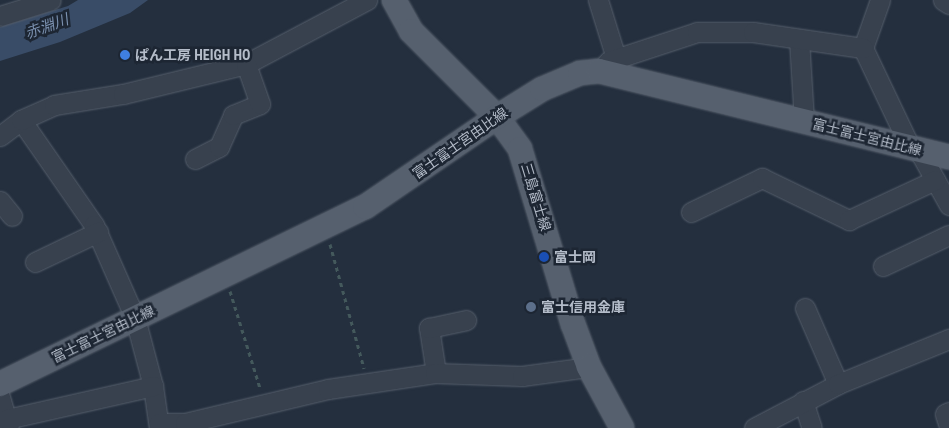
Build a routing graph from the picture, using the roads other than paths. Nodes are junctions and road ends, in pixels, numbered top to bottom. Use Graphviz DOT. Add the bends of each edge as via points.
graph roads {
  1 [pos="51,0"];
  2 [pos="367,0"];
  3 [pos="394,0"];
  4 [pos="598,0"];
  5 [pos="880,0"];
  6 [pos="942,0"];
  7 [pos="949,4"];
  8 [pos="0,16"];
  9 [pos="799,39"];
  10 [pos="863,48"];
  11 [pos="246,64"];
  12 [pos="608,65"];
  13 [pos="497,117"];
  14 [pos="21,120"];
  15 [pos="804,121"];
  16 [pos="0,136"];
  17 [pos="915,150"];
  18 [pos="949,158"];
  19 [pos="195,159"];
  20 [pos="935,180"];
  21 [pos="0,201"];
  22 [pos="949,205"];
  23 [pos="690,212"];
  24 [pos="12,216"];
  25 [pos="98,232"];
  26 [pos="949,235"];
  27 [pos="36,262"];
  28 [pos="883,266"];
  29 [pos="805,308"];
  30 [pos="135,318"];
  31 [pos="466,320"];
  32 [pos="949,339"];
  33 [pos="589,367"];
  34 [pos="436,373"];
  35 [pos="0,384"];
  36 [pos="838,384"];
  37 [pos="153,386"];
  38 [pos="0,397"];
  39 [pos="803,401"];
  40 [pos="949,412"];
  41 [pos="8,424"];
  42 [pos="159,426"];
  43 [pos="949,426"];
  44 [pos="622,428"];
  45 [pos="754,428"];
  46 [pos="812,428"];
  1 -- 8 [label="street"];
  2 -- 11 [label="street"];
  3 -- 13 [label="main road, 三島富士線" via="411,30"];
  4 -- 12 [label="street"];
  5 -- 10 [label="street"];
  6 -- 7 [label="street"];
  9 -- 10 [label="street"];
  9 -- 12 [label="street" via="752,32 697,32"];
  9 -- 15 [label="street"];
  10 -- 17 [label="street"];
  11 -- 14 [label="street" via="123,94 54,105"];
  11 -- 19 [label="street" via="260,104 233,115 219,147"];
  12 -- 13 [label="main road, 富士富士宮由比線" via="542,89"];
  12 -- 15 [label="main road, 富士富士宮由比線"];
  13 -- 30 [label="main road, 富士富士宮由比線" via="394,189"];
  13 -- 33 [label="main road, 三島富士線" via="520,149"];
  14 -- 16 [label="street"];
  14 -- 25 [label="street"];
  15 -- 17 [label="main road, 富士富士宮由比線"];
  17 -- 18 [label="main road, 富士富士宮由比線"];
  17 -- 20 [label="street"];
  20 -- 22 [label="street"];
  20 -- 23 [label="street" via="849,220 762,178"];
  21 -- 24 [label="street"];
  25 -- 27 [label="street"];
  25 -- 30 [label="street"];
  26 -- 28 [label="street"];
  29 -- 36 [label="street"];
  30 -- 35 [label="main road, 富士富士宮由比線"];
  30 -- 37 [label="street"];
  31 -- 34 [label="street" via="429,328"];
  32 -- 36 [label="street"];
  33 -- 34 [label="street" via="522,376"];
  33 -- 44 [label="main road, 三島富士線"];
  34 -- 42 [label="street" via="368,382"];
  36 -- 39 [label="street"];
  37 -- 41 [label="street"];
  37 -- 42 [label="street"];
  38 -- 41 [label="street"];
  39 -- 45 [label="street"];
  39 -- 46 [label="street"];
  40 -- 43 [label="street" via="945,414"];
}
